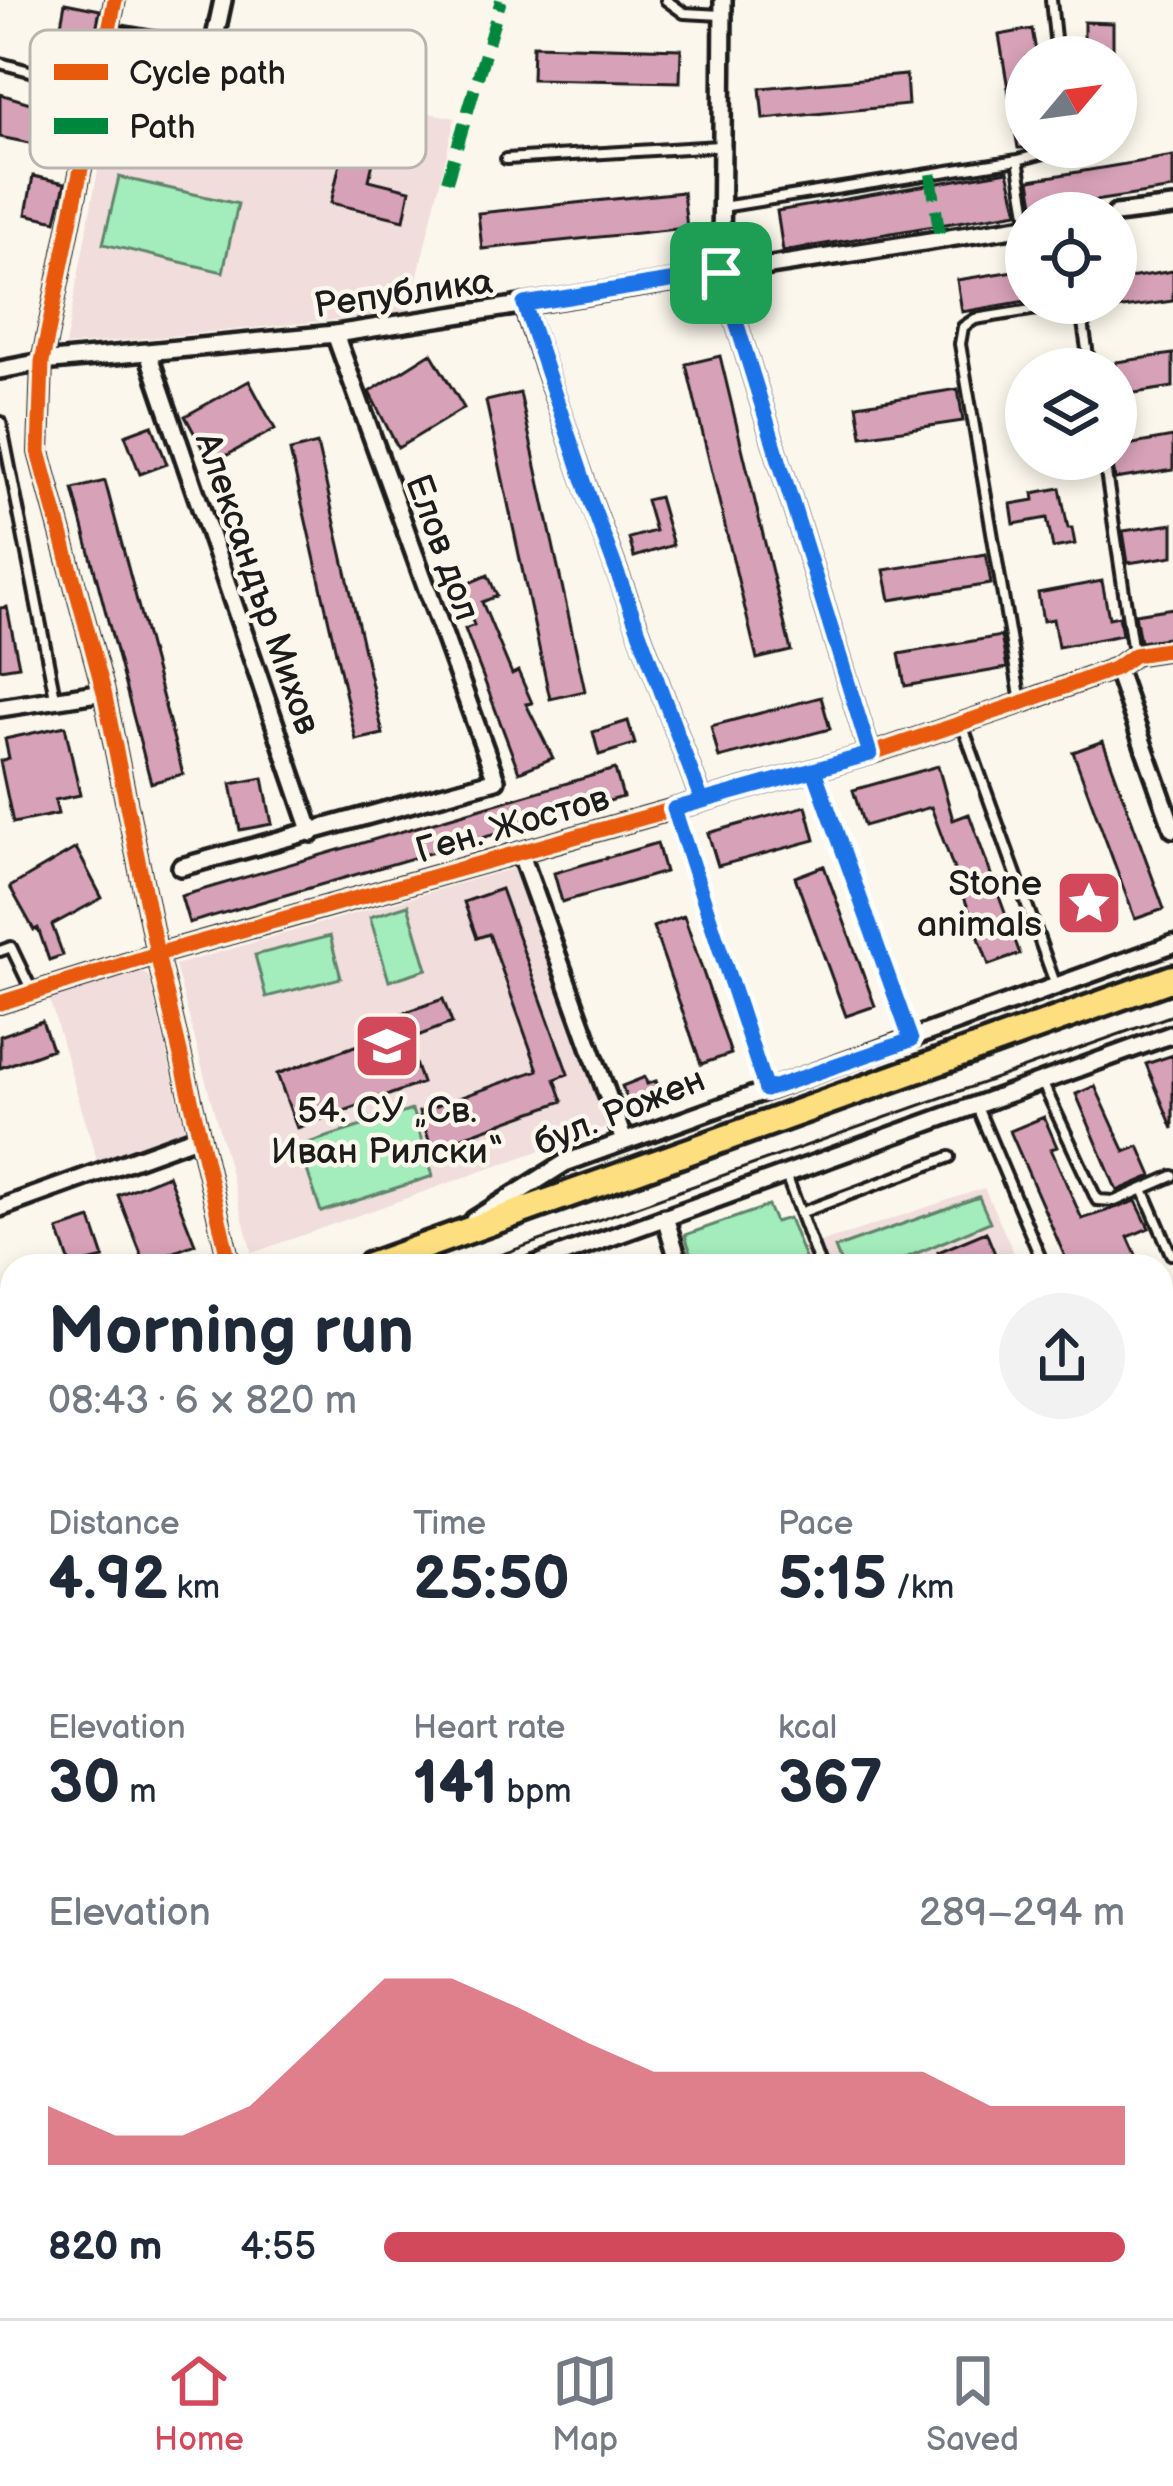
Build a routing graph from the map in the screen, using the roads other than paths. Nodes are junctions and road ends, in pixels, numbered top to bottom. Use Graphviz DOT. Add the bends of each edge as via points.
graph roads {
  1 [pos="115,0"];
  2 [pos="224,0"];
  3 [pos="666,0"];
  4 [pos="1051,0"];
  5 [pos="723,8"];
  6 [pos="109,30"];
  7 [pos="217,30"];
  8 [pos="1055,36"];
  9 [pos="0,63"];
  10 [pos="30,71"];
  11 [pos="721,146"];
  12 [pos="506,159"];
  13 [pos="1005,162"];
  14 [pos="81,168"];
  15 [pos="1173,207"];
  16 [pos="720,208"];
  17 [pos="1137,211"];
  18 [pos="1005,229"];
  19 [pos="721,273"];
  20 [pos="524,304"];
  21 [pos="1005,314"];
  22 [pos="335,334"];
  23 [pos="148,353"];
  24 [pos="42,362"];
  25 [pos="0,370"];
  26 [pos="1,422"];
  27 [pos="1106,480"];
  28 [pos="1173,649"];
  29 [pos="1134,655"];
  30 [pos="1116,668"];
  31 [pos="104,692"];
  32 [pos="55,698"];
  33 [pos="1021,704"];
  34 [pos="0,708"];
  35 [pos="962,722"];
  36 [pos="870,754"];
  37 [pos="814,770"];
  38 [pos="702,801"];
  39 [pos="674,809"];
  40 [pos="1173,829"];
  41 [pos="312,833"];
  42 [pos="520,852"];
  43 [pos="181,868"];
  44 [pos="1173,944"];
  45 [pos="0,951"];
  46 [pos="157,954"];
  47 [pos="1173,978"];
  48 [pos="1057,988"];
  49 [pos="32,991"];
  50 [pos="0,1003"];
  51 [pos="1173,1034"];
  52 [pos="911,1040"];
  53 [pos="1042,1082"];
  54 [pos="766,1090"];
  55 [pos="976,1106"];
  56 [pos="199,1136"];
  57 [pos="624,1141"];
  58 [pos="950,1157"];
  59 [pos="786,1174"];
  60 [pos="1173,1176"];
  61 [pos="1143,1189"];
  62 [pos="0,1208"];
  63 [pos="800,1213"];
  64 [pos="665,1216"];
  65 [pos="441,1241"];
  66 [pos="227,1254"];
  67 [pos="404,1254"];
  68 [pos="563,1254"];
  69 [pos="676,1254"];
  70 [pos="815,1254"];
  71 [pos="1038,1254"];
  72 [pos="1171,1254"];
  1 -- 6 [label="street"];
  2 -- 7 [label="street"];
  3 -- 5 [label="lane" via="684,14"];
  4 -- 8 [label="lane"];
  5 -- 11 [label="street"];
  9 -- 10 [label="lane"];
  11 -- 12 [label="lane"];
  11 -- 16 [label="street"];
  13 -- 16 [label="lane"];
  14 -- 24 [label="street"];
  15 -- 17 [label="street"];
  16 -- 19 [label="street"];
  18 -- 19 [label="street, Република"];
  19 -- 20 [label="street, Република"];
  19 -- 36 [label="street"];
  20 -- 22 [label="street, Република"];
  20 -- 38 [label="street"];
  21 -- 33 [label="lane" via="975,319 963,327 960,344"];
  22 -- 23 [label="street, Република"];
  22 -- 41 [label="street, Елов дол" via="496,780"];
  23 -- 24 [label="street, Република"];
  23 -- 41 [label="street, Александър Михов"];
  24 -- 25 [label="street, Република"];
  24 -- 31 [label="street" via="40,452"];
  26 -- 32 [label="lane"];
  27 -- 29 [label="lane"];
  28 -- 29 [label="street, Ген. Жостов"];
  29 -- 30 [label="street, Ген. Жостов"];
  30 -- 33 [label="street, Ген. Жостов"];
  30 -- 40 [label="street"];
  31 -- 32 [label="street"];
  31 -- 46 [label="street"];
  32 -- 34 [label="street"];
  33 -- 35 [label="street, Ген. Жостов"];
  35 -- 36 [label="street, Ген. Жостов"];
  35 -- 48 [label="lane"];
  36 -- 37 [label="street, Ген. Жостов"];
  37 -- 38 [label="street, Ген. Жостов"];
  37 -- 52 [label="lane"];
  38 -- 39 [label="street, Ген. Жостов"];
  39 -- 42 [label="street, Ген. Жостов"];
  39 -- 54 [label="lane"];
  41 -- 43 [label="street"];
  42 -- 46 [label="street, Ген. Жостов"];
  42 -- 57 [label="street"];
  44 -- 48 [label="street, бул. Рожен"];
  45 -- 49 [label="lane" via="11,947"];
  46 -- 49 [label="street, Ген. Жостов"];
  46 -- 56 [label="street"];
  47 -- 65 [label="main road, бул. Рожен"];
  48 -- 52 [label="street, бул. Рожен"];
  49 -- 50 [label="street, Ген. Жостов"];
  51 -- 53 [label="street"];
  52 -- 54 [label="street, бул. Рожен"];
  53 -- 55 [label="street"];
  53 -- 61 [label="lane" via="1097,1200 1115,1202"];
  54 -- 57 [label="street, бул. Рожен"];
  55 -- 59 [label="street"];
  55 -- 71 [label="lane"];
  56 -- 62 [label="street"];
  56 -- 66 [label="street"];
  57 -- 65 [label="street, бул. Рожен" via="565,1163"];
  58 -- 63 [label="lane"];
  59 -- 63 [label="lane"];
  59 -- 64 [label="street"];
  60 -- 61 [label="lane"];
  61 -- 72 [label="lane"];
  63 -- 70 [label="lane"];
  64 -- 68 [label="street"];
  64 -- 69 [label="street"];
  65 -- 67 [label="main road, бул. Рожен"];
}
